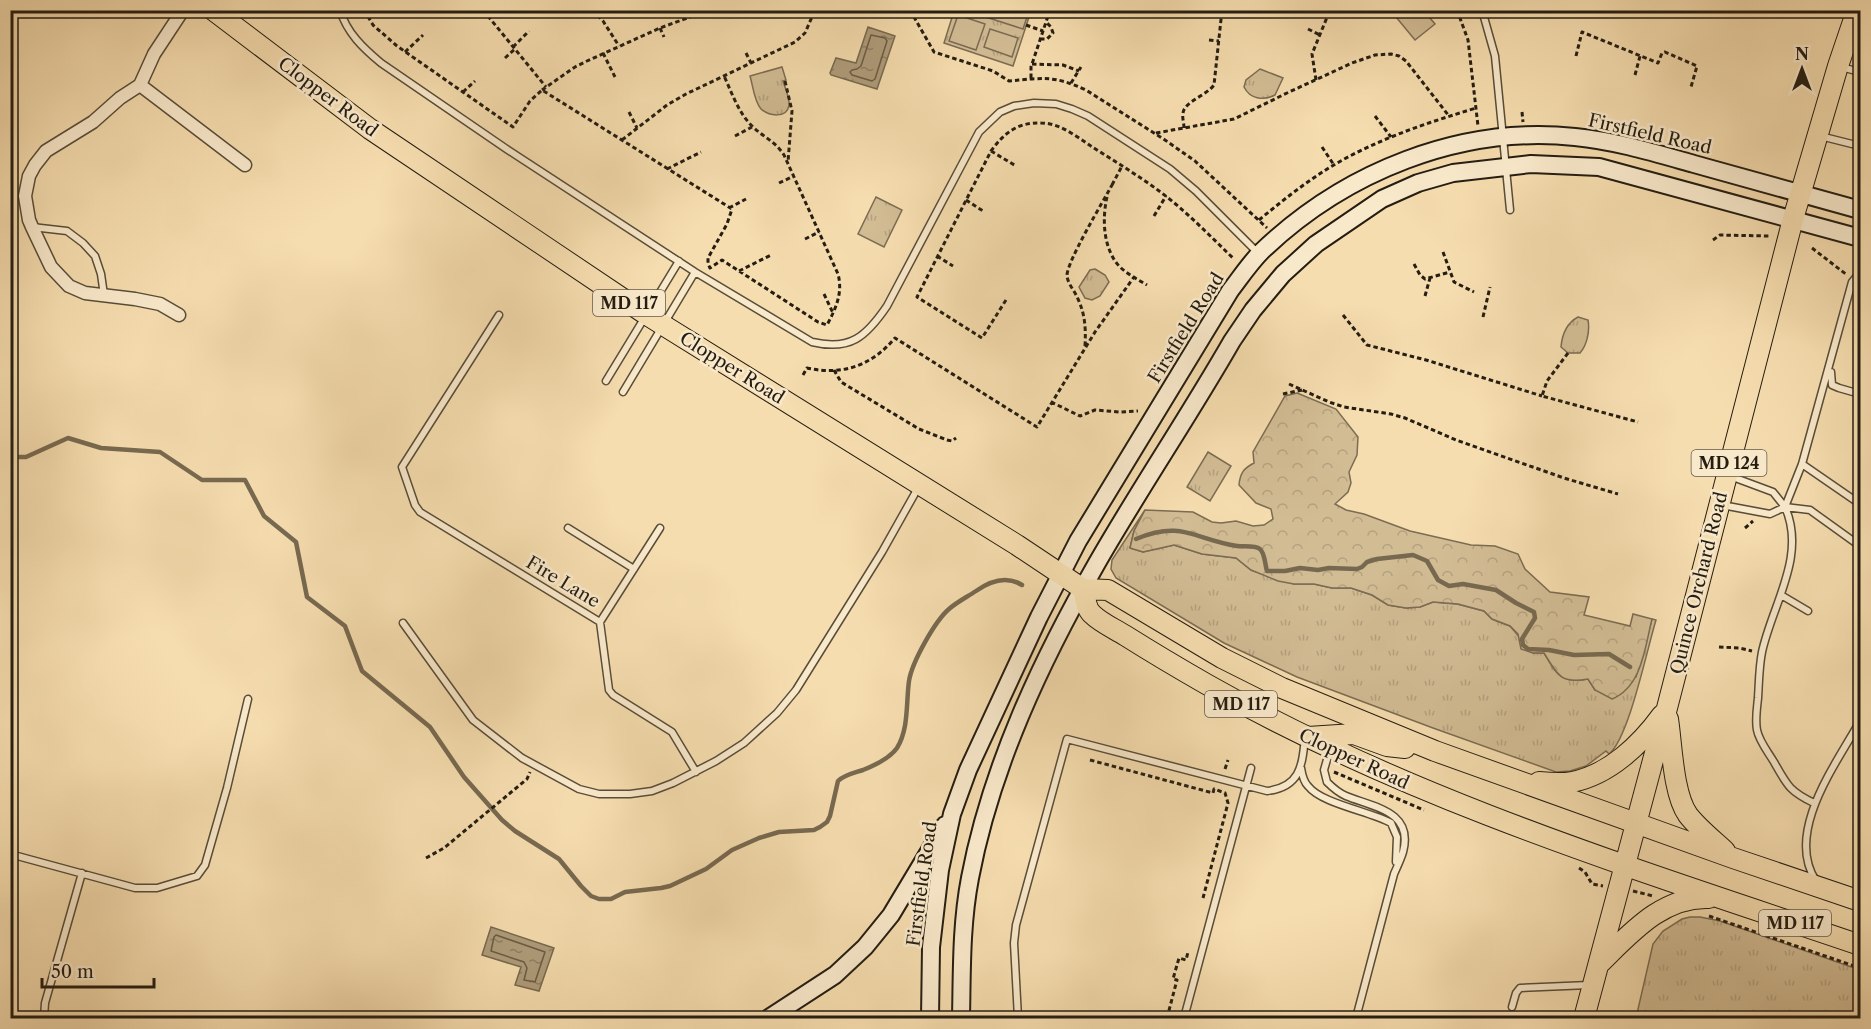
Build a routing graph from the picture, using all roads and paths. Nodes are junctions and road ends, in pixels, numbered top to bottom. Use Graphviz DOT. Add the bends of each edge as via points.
graph roads {
  1 [pos="183,10"];
  2 [pos="213,10"];
  3 [pos="340,10"];
  4 [pos="364,10"];
  5 [pos="483,10"];
  6 [pos="592,10"];
  7 [pos="692,10"];
  8 [pos="709,10"];
  9 [pos="728,10"];
  10 [pos="814,10"];
  11 [pos="910,10"];
  12 [pos="1050,10"];
  13 [pos="1120,10"];
  14 [pos="1222,10"];
  15 [pos="1330,10"];
  16 [pos="1456,10"];
  17 [pos="1482,10"];
  18 [pos="1857,10"];
  19 [pos="691,16"];
  20 [pos="1118,17"];
  21 [pos="731,18"];
  22 [pos="1046,22"];
  23 [pos="1026,25"];
  24 [pos="660,27"];
  25 [pos="1308,29"];
  26 [pos="529,31"];
  27 [pos="1043,31"];
  28 [pos="1320,34"];
  29 [pos="423,35"];
  30 [pos="664,37"];
  31 [pos="1040,39"];
  32 [pos="1209,40"];
  33 [pos="1219,40"];
  34 [pos="620,46"];
  35 [pos="514,48"];
  36 [pos="404,52"];
  37 [pos="746,52"];
  38 [pos="603,53"];
  39 [pos="1576,56"];
  40 [pos="1640,56"];
  41 [pos="505,58"];
  42 [pos="751,63"];
  43 [pos="1032,64"];
  44 [pos="1838,66"];
  45 [pos="1860,72"];
  46 [pos="1635,75"];
  47 [pos="724,76"];
  48 [pos="615,77"];
  49 [pos="1031,78"];
  50 [pos="1316,80"];
  51 [pos="475,81"];
  52 [pos="785,81"];
  53 [pos="1071,84"];
  54 [pos="140,85"];
  55 [pos="1690,87"];
  56 [pos="544,88"];
  57 [pos="462,92"];
  58 [pos="1476,108"];
  59 [pos="629,112"];
  60 [pos="1522,112"];
  61 [pos="1375,116"];
  62 [pos="1449,116"];
  63 [pos="1524,125"];
  64 [pos="753,127"];
  65 [pos="637,128"];
  66 [pos="1184,128"];
  67 [pos="1502,132"];
  68 [pos="1154,133"];
  69 [pos="1817,135"];
  70 [pos="735,136"];
  71 [pos="1390,137"];
  72 [pos="622,140"];
  73 [pos="1860,146"];
  74 [pos="1322,147"];
  75 [pos="991,151"];
  76 [pos="701,152"];
  77 [pos="788,164"];
  78 [pos="245,165"];
  79 [pos="1016,165"];
  80 [pos="1334,165"];
  81 [pos="1122,166"];
  82 [pos="1505,166"];
  83 [pos="667,169"];
  84 [pos="794,176"];
  85 [pos="779,183"];
  86 [pos="1112,184"];
  87 [pos="1800,193"];
  88 [pos="1167,196"];
  89 [pos="746,199"];
  90 [pos="966,200"];
  91 [pos="729,208"];
  92 [pos="1510,210"];
  93 [pos="1860,210"];
  94 [pos="983,211"];
  95 [pos="1154,216"];
  96 [pos="1792,219"];
  97 [pos="1259,220"];
  98 [pos="32,227"];
  99 [pos="819,231"];
  100 [pos="1769,236"];
  101 [pos="1860,238"];
  102 [pos="805,239"];
  103 [pos="1713,240"];
  104 [pos="1812,248"];
  105 [pos="1257,251"];
  106 [pos="1443,252"];
  107 [pos="771,255"];
  108 [pos="937,256"];
  109 [pos="679,261"];
  110 [pos="1414,264"];
  111 [pos="953,266"];
  112 [pos="695,272"];
  113 [pos="739,272"];
  114 [pos="1450,272"];
  115 [pos="1860,276"];
  116 [pos="1134,278"];
  117 [pos="1430,278"];
  118 [pos="1853,279"];
  119 [pos="1147,285"];
  120 [pos="1490,288"];
  121 [pos="1474,292"];
  122 [pos="824,294"];
  123 [pos="105,296"];
  124 [pos="1425,297"];
  125 [pos="1006,300"];
  126 [pos="833,313"];
  127 [pos="179,315"];
  128 [pos="499,315"];
  129 [pos="1343,315"];
  130 [pos="1483,317"];
  131 [pos="655,320"];
  132 [pos="1837,336"];
  133 [pos="1085,346"];
  134 [pos="1568,353"];
  135 [pos="834,370"];
  136 [pos="803,375"];
  137 [pos="606,381"];
  138 [pos="1289,384"];
  139 [pos="1302,390"];
  140 [pos="622,392"];
  141 [pos="1283,394"];
  142 [pos="1860,394"];
  143 [pos="1542,396"];
  144 [pos="1051,402"];
  145 [pos="1145,409"];
  146 [pos="1638,422"];
  147 [pos="956,438"];
  148 [pos="1802,464"];
  149 [pos="1726,474"];
  150 [pos="920,485"];
  151 [pos="1618,494"];
  152 [pos="1860,504"];
  153 [pos="1718,505"];
  154 [pos="1785,507"];
  155 [pos="1759,520"];
  156 [pos="568,528"];
  157 [pos="660,528"];
  158 [pos="1745,528"];
  159 [pos="1860,546"];
  160 [pos="634,569"];
  161 [pos="1060,574"];
  162 [pos="1083,588"];
  163 [pos="1781,595"];
  164 [pos="1808,610"];
  165 [pos="600,622"];
  166 [pos="403,623"];
  167 [pos="1719,647"];
  168 [pos="1762,653"];
  169 [pos="248,699"];
  170 [pos="1667,708"];
  171 [pos="1860,721"];
  172 [pos="1305,737"];
  173 [pos="1330,749"];
  174 [pos="1435,751"];
  175 [pos="1090,760"];
  176 [pos="1227,760"];
  177 [pos="534,765"];
  178 [pos="1251,768"];
  179 [pos="1301,768"];
  180 [pos="1225,771"];
  181 [pos="696,772"];
  182 [pos="1517,779"];
  183 [pos="1246,787"];
  184 [pos="1814,803"];
  185 [pos="952,814"];
  186 [pos="1636,824"];
  187 [pos="10,854"];
  188 [pos="426,858"];
  189 [pos="1733,858"];
  190 [pos="1624,866"];
  191 [pos="82,873"];
  192 [pos="1394,874"];
  193 [pos="1822,888"];
  194 [pos="1642,892"];
  195 [pos="1203,898"];
  196 [pos="1729,901"];
  197 [pos="1860,902"];
  198 [pos="1662,909"];
  199 [pos="1705,915"];
  200 [pos="1860,945"];
  201 [pos="1188,952"];
  202 [pos="1599,964"];
  203 [pos="1860,968"];
  204 [pos="1593,985"];
  205 [pos="1512,1006"];
  206 [pos="1186,1011"];
  207 [pos="44,1018"];
  208 [pos="769,1018"];
  209 [pos="930,1018"];
  210 [pos="961,1018"];
  211 [pos="1018,1018"];
  212 [pos="1167,1018"];
  213 [pos="1184,1018"];
  214 [pos="1214,1018"];
  215 [pos="1356,1018"];
  216 [pos="1584,1018"];
  1 -- 54 [label="street" via="154,54"];
  2 -- 131 [label="main road, Clopper Road / MD 117" via="370,129"];
  3 -- 109 [label="lane" via="351,34 381,63"];
  4 -- 36 [label="path" via="381,34"];
  5 -- 35 [label="path"];
  6 -- 34 [label="path"];
  7 -- 19 [label="path"];
  8 -- 19 [label="path"];
  9 -- 21 [label="path"];
  10 -- 42 [label="path" via="800,38"];
  11 -- 49 [label="path" via="934,52 993,71 1009,81"];
  12 -- 22 [label="path"];
  13 -- 20 [label="path"];
  14 -- 33 [label="path"];
  15 -- 28 [label="path"];
  16 -- 58 [label="path" via="1468,40"];
  17 -- 67 [label="lane" via="1495,56"];
  18 -- 44 [label="main road, Quince Orchard Road / MD 124"];
  19 -- 24 [label="path"];
  22 -- 27 [label="path"];
  22 -- 31 [label="path" via="1053,29 1052,35"];
  23 -- 27 [label="path"];
  24 -- 30 [label="path"];
  24 -- 34 [label="path"];
  25 -- 28 [label="path"];
  26 -- 35 [label="path"];
  27 -- 31 [label="path"];
  28 -- 50 [label="path" via="1312,54"];
  29 -- 36 [label="path"];
  31 -- 43 [label="path"];
  32 -- 33 [label="path"];
  33 -- 66 [label="path" via="1214,85 1186,106"];
  34 -- 38 [label="path"];
  35 -- 41 [label="path"];
  35 -- 56 [label="path"];
  36 -- 57 [label="path"];
  37 -- 42 [label="path"];
  38 -- 48 [label="path"];
  38 -- 56 [label="path"];
  39 -- 40 [label="path" via="1582,32"];
  40 -- 46 [label="path"];
  40 -- 55 [label="path" via="1658,63 1665,52 1697,66"];
  42 -- 47 [label="path"];
  43 -- 49 [label="path"];
  43 -- 53 [label="path" via="1080,69"];
  44 -- 45 [label="lane"];
  44 -- 69 [label="main road, Quince Orchard Road / MD 124"];
  47 -- 64 [label="path"];
  47 -- 65 [label="path" via="667,105"];
  49 -- 53 [label="path"];
  50 -- 62 [label="path" via="1375,55 1399,56"];
  50 -- 66 [label="path" via="1234,119"];
  51 -- 57 [label="path"];
  52 -- 77 [label="path" via="792,111"];
  53 -- 68 [label="path"];
  54 -- 78 [label="street"];
  54 -- 98 [label="street" via="93,122 46,151 35,165 25,196"];
  56 -- 57 [label="path" via="513,127"];
  56 -- 72 [label="path"];
  58 -- 62 [label="path"];
  58 -- 67 [label="path" via="1479,129"];
  59 -- 65 [label="path"];
  60 -- 63 [label="path"];
  61 -- 71 [label="path"];
  62 -- 71 [label="path"];
  64 -- 70 [label="path"];
  64 -- 77 [label="path" via="776,144"];
  65 -- 72 [label="path"];
  66 -- 68 [label="path"];
  67 -- 82 [label="lane"];
  67 -- 87 [label="street, Firstfield Road" via="1600,140"];
  67 -- 105 [label="street, Firstfield Road" via="1385,168 1322,202"];
  68 -- 97 [label="path" via="1195,161"];
  69 -- 73 [label="lane"];
  69 -- 87 [label="main road, Quince Orchard Road / MD 124"];
  71 -- 80 [label="path"];
  72 -- 83 [label="path"];
  74 -- 80 [label="path"];
  75 -- 79 [label="path"];
  75 -- 81 [label="path" via="1013,129 1047,123 1064,129"];
  75 -- 90 [label="path"];
  76 -- 83 [label="path"];
  77 -- 84 [label="path"];
  80 -- 97 [label="path"];
  81 -- 86 [label="path"];
  81 -- 88 [label="path"];
  82 -- 92 [label="lane"];
  82 -- 96 [label="street" via="1599,167"];
  82 -- 162 [label="street" via="1453,172 1382,199 1316,244 1283,274 1232,341"];
  83 -- 91 [label="path"];
  84 -- 85 [label="path"];
  84 -- 99 [label="path"];
  86 -- 116 [label="path" via="1104,217 1109,248 1118,264"];
  86 -- 133 [label="path" via="1067,272 1083,311"];
  87 -- 93 [label="street, Firstfield Road"];
  87 -- 96 [label="main road, Quince Orchard Road / MD 124"];
  88 -- 95 [label="path"];
  88 -- 105 [label="path" via="1239,264"];
  89 -- 91 [label="path"];
  90 -- 94 [label="path"];
  90 -- 108 [label="path"];
  91 -- 113 [label="path" via="732,209 727,224 708,264 710,268 722,260"];
  96 -- 101 [label="street"];
  96 -- 149 [label="main road, Quince Orchard Road / MD 124"];
  97 -- 105 [label="path" via="1271,231"];
  98 -- 123 [label="street" via="51,267 69,286 85,294"];
  98 -- 123 [label="lane" via="67,231 83,243 95,256"];
  99 -- 102 [label="path"];
  99 -- 126 [label="path" via="840,280"];
  100 -- 103 [label="path" via="1720,235"];
  104 -- 118 [label="path"];
  105 -- 112 [label="lane" via="1170,169 1088,116 1056,104 1034,103 1000,112 980,132 887,306 871,328 853,341 839,345 812,342"];
  105 -- 161 [label="street, Firstfield Road"];
  106 -- 114 [label="path"];
  107 -- 113 [label="path"];
  108 -- 111 [label="path"];
  108 -- 125 [label="path" via="917,297 982,338"];
  109 -- 112 [label="lane"];
  109 -- 131 [label="lane"];
  110 -- 117 [label="path" via="1422,278"];
  112 -- 131 [label="lane"];
  113 -- 126 [label="path" via="818,322 827,325"];
  114 -- 117 [label="path"];
  114 -- 121 [label="path" via="1454,282"];
  115 -- 118 [label="lane"];
  116 -- 119 [label="path"];
  116 -- 144 [label="path"];
  117 -- 124 [label="path"];
  118 -- 132 [label="lane"];
  120 -- 130 [label="path"];
  122 -- 126 [label="path"];
  123 -- 127 [label="street" via="160,304"];
  128 -- 165 [label="lane, Fire Lane" via="402,467 420,512"];
  129 -- 143 [label="path" via="1366,345"];
  131 -- 137 [label="lane"];
  131 -- 140 [label="lane"];
  131 -- 150 [label="main road, Clopper Road / MD 117"];
  132 -- 142 [label="lane" via="1830,381 1835,387"];
  132 -- 148 [label="lane"];
  134 -- 143 [label="path" via="1547,381"];
  135 -- 136 [label="path" via="807,368"];
  135 -- 144 [label="path" via="870,361 895,338 1037,427"];
  135 -- 147 [label="path" via="841,382 910,424 947,440"];
  138 -- 139 [label="path"];
  139 -- 141 [label="path"];
  139 -- 151 [label="path" via="1344,407 1405,418 1455,440"];
  143 -- 146 [label="path"];
  144 -- 145 [label="path" via="1080,416 1095,410"];
  148 -- 152 [label="lane"];
  148 -- 154 [label="lane"];
  149 -- 153 [label="main road, Quince Orchard Road / MD 124"];
  149 -- 154 [label="lane" via="1773,492"];
  150 -- 161 [label="main road, Clopper Road / MD 117"];
  150 -- 181 [label="lane" via="796,690 744,743"];
  153 -- 154 [label="lane" via="1770,514"];
  153 -- 170 [label="main road, Quince Orchard Road / MD 124"];
  154 -- 159 [label="lane" via="1814,512"];
  154 -- 163 [label="lane" via="1792,543"];
  155 -- 158 [label="path"];
  156 -- 160 [label="lane"];
  157 -- 160 [label="lane"];
  160 -- 165 [label="lane"];
  161 -- 162 [label="main road, Clopper Road / MD 117"];
  161 -- 185 [label="street, Firstfield Road" via="968,770"];
  162 -- 172 [label="main road, Clopper Road / MD 117" via="1090,613 1182,671"];
  162 -- 174 [label="main road, Clopper Road / MD 117" via="1108,590 1222,658 1282,688"];
  162 -- 210 [label="street" via="1026,704 980,831 964,919"];
  163 -- 164 [label="lane"];
  163 -- 168 [label="lane"];
  165 -- 181 [label="lane, Fire Lane" via="609,690 672,732"];
  166 -- 177 [label="lane" via="473,720"];
  167 -- 168 [label="path"];
  168 -- 184 [label="lane" via="1758,734 1790,788"];
  169 -- 191 [label="lane" via="202,871 157,888 135,888"];
  170 -- 182 [label="main road" via="1632,749 1594,774 1570,782"];
  170 -- 186 [label="main road, Quince Orchard Road / MD 124"];
  170 -- 189 [label="main road" via="1682,803 1702,831"];
  171 -- 184 [label="lane"];
  172 -- 173 [label="main road, Clopper Road / MD 117"];
  172 -- 174 [label="main road" via="1353,734 1388,746"];
  172 -- 179 [label="lane"];
  173 -- 190 [label="main road, Clopper Road / MD 117" via="1424,791"];
  173 -- 192 [label="lane" via="1324,770 1327,782 1345,795 1390,812 1399,821 1404,843"];
  174 -- 182 [label="main road, Clopper Road / MD 117"];
  175 -- 195 [label="path" via="1225,793 1228,803"];
  176 -- 180 [label="path"];
  177 -- 181 [label="lane" via="579,789 599,794 652,791"];
  177 -- 188 [label="path" via="527,779 444,849"];
  178 -- 183 [label="lane"];
  179 -- 183 [label="lane" via="1295,778 1274,791"];
  179 -- 192 [label="lane" via="1313,791 1391,823 1398,846"];
  182 -- 186 [label="main road, Clopper Road / MD 117"];
  183 -- 206 [label="lane"];
  183 -- 211 [label="lane" via="1067,739 1016,925"];
  184 -- 193 [label="lane" via="1806,848 1810,870"];
  185 -- 208 [label="street" via="891,915 865,947 835,975"];
  185 -- 209 [label="street, Firstfield Road" via="934,914"];
  186 -- 189 [label="main road, MD 117"];
  186 -- 190 [label="main road, Quince Orchard Road / MD 124"];
  187 -- 191 [label="lane"];
  189 -- 193 [label="main road, MD 117"];
  190 -- 196 [label="main road, MD 117"];
  190 -- 202 [label="main road, Quince Orchard Road / MD 124"];
  191 -- 207 [label="lane"];
  192 -- 215 [label="lane"];
  193 -- 197 [label="main road, MD 117"];
  194 -- 198 [label="path" via="1653,897"];
  196 -- 198 [label="main road" via="1691,899"];
  196 -- 200 [label="main road, MD 117"];
  198 -- 202 [label="main road"];
  199 -- 203 [label="path"];
  201 -- 212 [label="path" via="1186,960 1179,958"];
  202 -- 204 [label="main road, Quince Orchard Road / MD 124"];
  204 -- 205 [label="lane" via="1520,988"];
  204 -- 216 [label="main road, Quince Orchard Road / MD 124"];
  206 -- 213 [label="lane"];
  206 -- 214 [label="path"];
}
